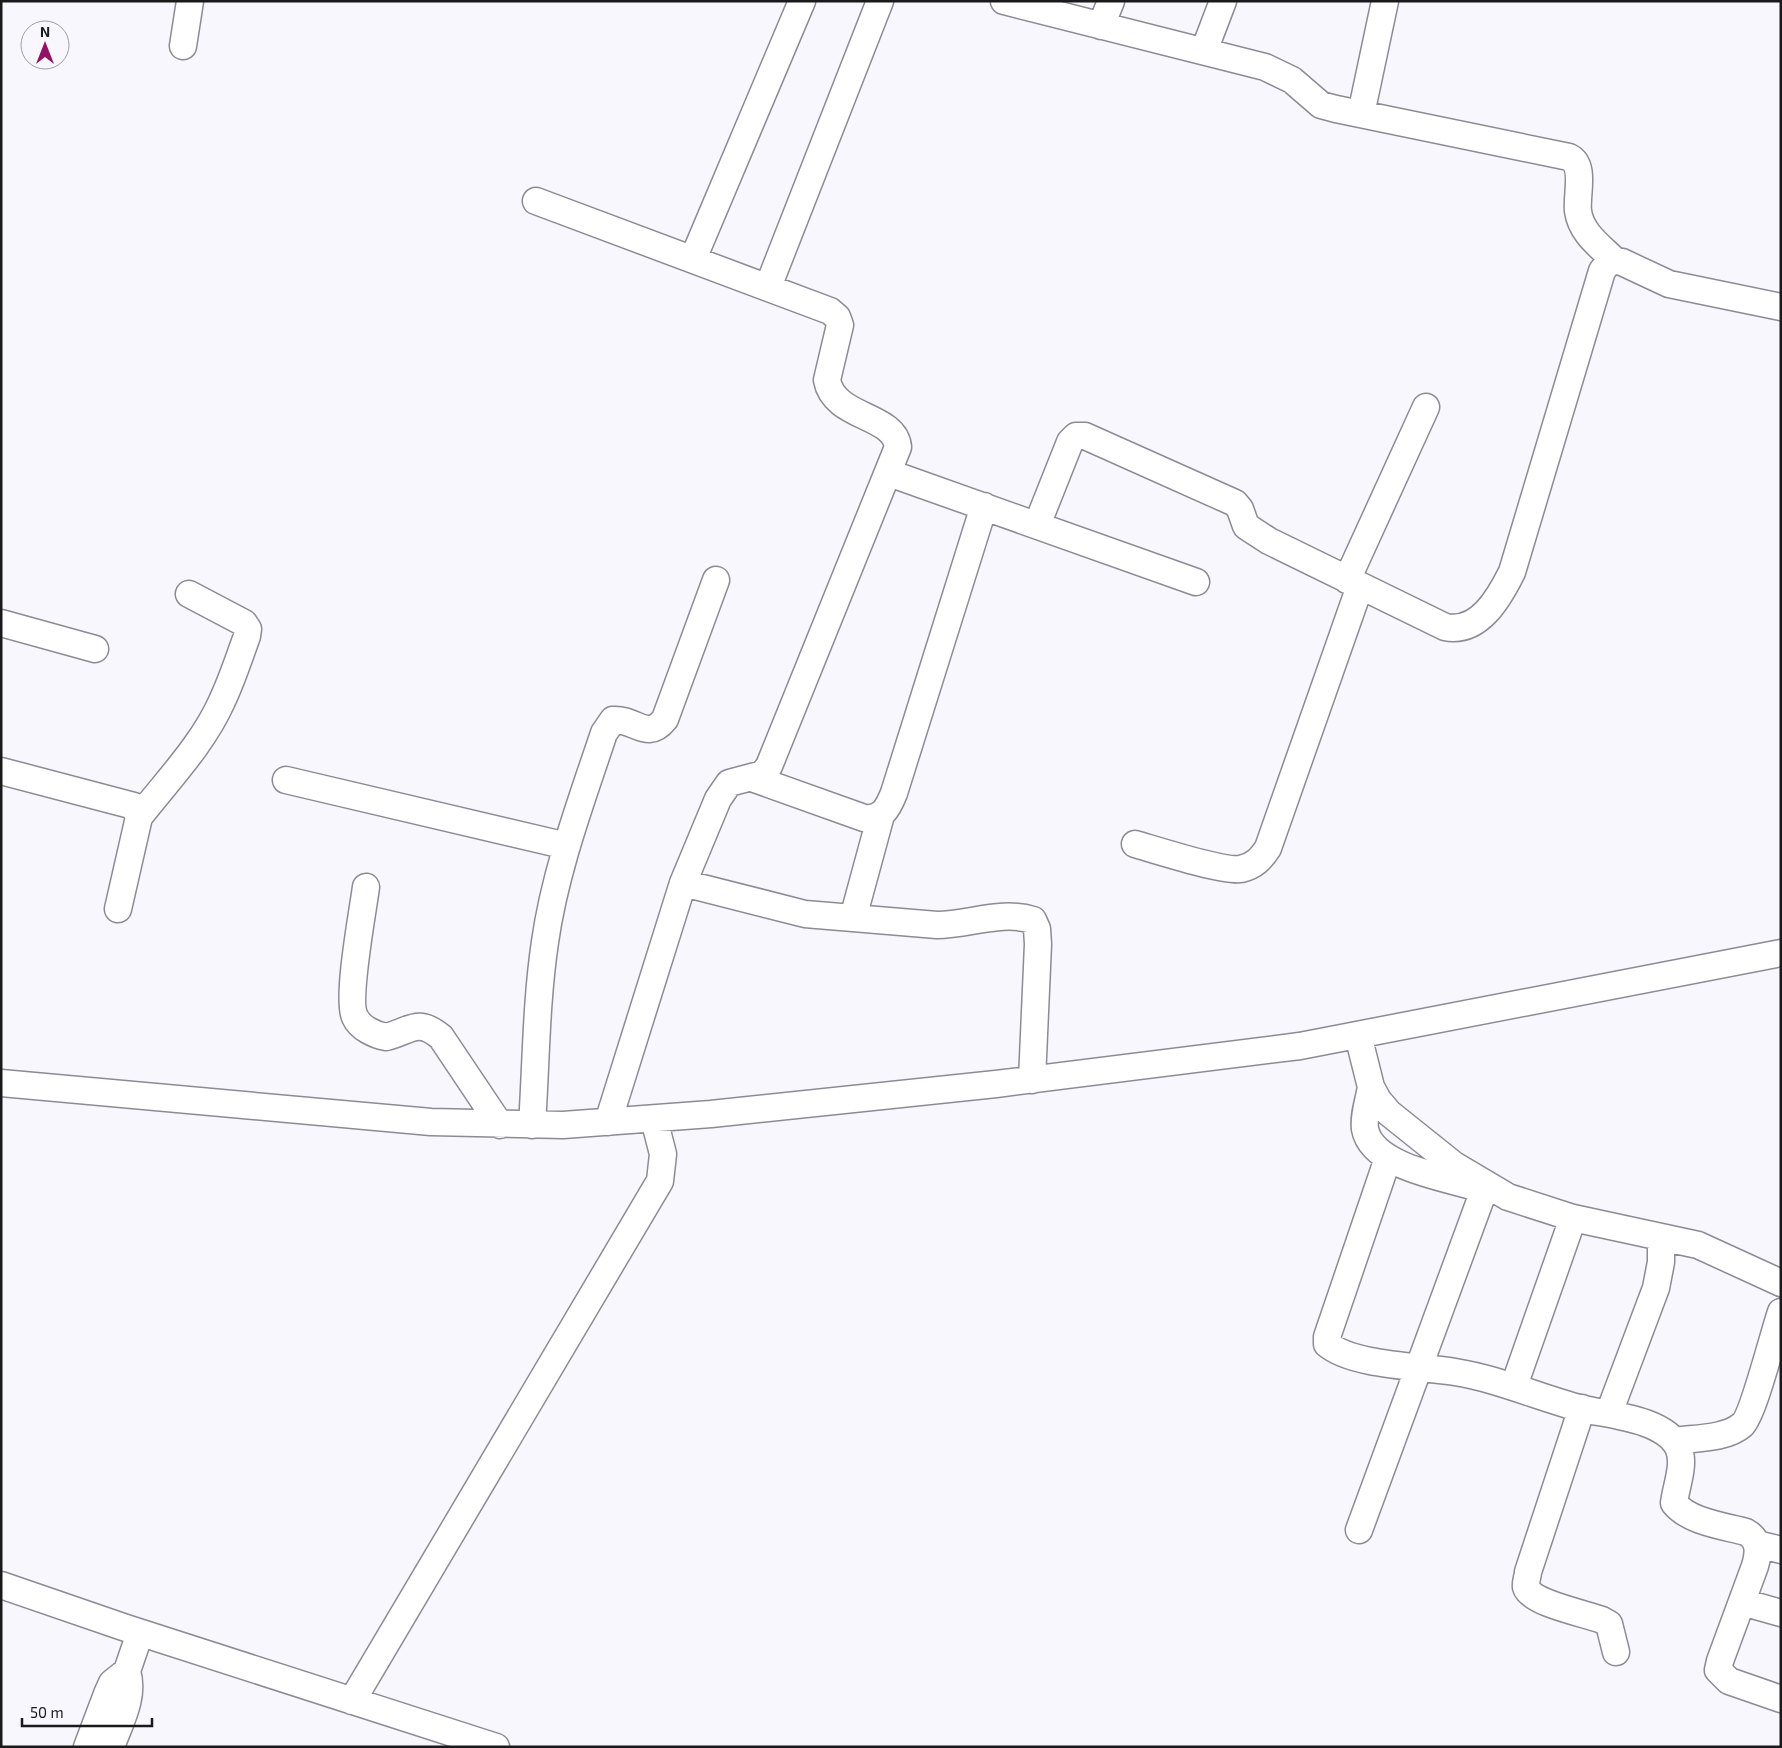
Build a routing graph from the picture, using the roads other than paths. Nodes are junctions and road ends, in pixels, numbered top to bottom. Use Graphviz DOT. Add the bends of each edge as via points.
graph roads {
  1 [pos="190,1"];
  2 [pos="802,1"];
  3 [pos="880,1"];
  4 [pos="1112,1"];
  5 [pos="1223,1"];
  6 [pos="1385,1"];
  7 [pos="1007,2"];
  8 [pos="1101,26"];
  9 [pos="183,46"];
  10 [pos="1204,51"];
  11 [pos="1361,114"];
  12 [pos="536,200"];
  13 [pos="693,259"];
  14 [pos="1614,260"];
  15 [pos="768,287"];
  16 [pos="1781,306"];
  17 [pos="1426,407"];
  18 [pos="889,472"];
  19 [pos="984,506"];
  20 [pos="1037,525"];
  21 [pos="716,580"];
  22 [pos="1196,582"];
  23 [pos="1354,583"];
  24 [pos="190,594"];
  25 [pos="1,623"];
  26 [pos="95,649"];
  27 [pos="1,771"];
  28 [pos="752,778"];
  29 [pos="286,780"];
  30 [pos="881,815"];
  31 [pos="139,817"];
  32 [pos="1135,844"];
  33 [pos="567,846"];
  34 [pos="683,883"];
  35 [pos="366,886"];
  36 [pos="118,910"];
  37 [pos="853,918"];
  38 [pos="1781,953"];
  39 [pos="1358,1035"];
  40 [pos="1032,1080"];
  41 [pos="1,1083"];
  42 [pos="1372,1087"];
  43 [pos="654,1119"];
  44 [pos="608,1122"];
  45 [pos="500,1125"];
  46 [pos="532,1125"];
  47 [pos="1388,1158"];
  48 [pos="1496,1193"];
  49 [pos="1573,1218"];
  50 [pos="1661,1237"];
  51 [pos="1781,1283"];
  52 [pos="1781,1312"];
  53 [pos="1419,1367"];
  54 [pos="1514,1386"];
  55 [pos="1582,1408"];
  56 [pos="1609,1413"];
  57 [pos="1674,1440"];
  58 [pos="1359,1530"];
  59 [pos="1769,1547"];
  60 [pos="1,1585"];
  61 [pos="1742,1602"];
  62 [pos="1781,1613"];
  63 [pos="140,1633"];
  64 [pos="1616,1652"];
  65 [pos="127,1671"];
  66 [pos="1781,1699"];
  67 [pos="352,1700"];
  68 [pos="88,1747"];
  69 [pos="112,1747"];
  70 [pos="496,1747"];
  1 -- 9 [label="street"];
  2 -- 13 [label="street"];
  3 -- 15 [label="street"];
  4 -- 8 [label="street"];
  5 -- 10 [label="street"];
  6 -- 11 [label="street"];
  7 -- 8 [label="street"];
  8 -- 10 [label="street"];
  10 -- 11 [label="street" via="1280,73 1321,105"];
  11 -- 14 [label="street" via="1574,160 1578,167 1581,221 1585,231"];
  12 -- 13 [label="street"];
  13 -- 15 [label="street"];
  14 -- 16 [label="street" via="1669,284"];
  14 -- 23 [label="street" via="1602,270 1519,555 1501,594 1488,612 1463,628 1445,628"];
  15 -- 18 [label="street" via="830,311 837,317 839,334 827,380 828,389 839,402 890,430 898,438"];
  17 -- 23 [label="street"];
  18 -- 19 [label="street"];
  18 -- 28 [label="street" via="777,750 763,774"];
  19 -- 20 [label="street"];
  19 -- 30 [label="street" via="894,793"];
  20 -- 22 [label="street"];
  20 -- 23 [label="street" via="1070,442 1076,436 1085,436 1235,503 1246,526 1254,533"];
  21 -- 33 [label="street" via="665,719 652,730 619,719 608,725"];
  23 -- 32 [label="street" via="1271,838 1261,858 1239,869"];
  24 -- 31 [label="street" via="244,623 248,629 222,702 196,743"];
  25 -- 26 [label="street"];
  27 -- 31 [label="street" via="127,803 134,806"];
  28 -- 30 [label="street" via="864,818 873,819"];
  28 -- 34 [label="street" via="729,783 722,790"];
  29 -- 33 [label="street"];
  30 -- 37 [label="street"];
  31 -- 36 [label="street"];
  33 -- 46 [label="street" via="544,951"];
  34 -- 37 [label="street" via="804,914"];
  34 -- 44 [label="street"];
  35 -- 45 [label="street" via="352,996 354,1016 365,1028 386,1037 414,1026 434,1031"];
  37 -- 40 [label="street" via="937,925 1007,916 1032,920 1037,929 1038,944"];
  38 -- 39 [label="street"];
  39 -- 40 [label="street" via="1245,1055"];
  39 -- 42 [label="street"];
  40 -- 43 [label="street"];
  41 -- 45 [label="street" via="431,1122"];
  42 -- 47 [label="street" via="1365,1128 1376,1149"];
  42 -- 48 [label="street" via="1390,1114 1454,1165"];
  43 -- 44 [label="street"];
  43 -- 67 [label="street" via="663,1154 660,1182"];
  44 -- 46 [label="street"];
  45 -- 46 [label="street"];
  47 -- 48 [label="street"];
  47 -- 53 [label="street" via="1327,1344 1364,1359"];
  48 -- 49 [label="street"];
  48 -- 53 [label="street"];
  49 -- 50 [label="street"];
  49 -- 54 [label="street"];
  50 -- 51 [label="street" via="1698,1245"];
  50 -- 56 [label="street" via="1656,1288"];
  52 -- 57 [label="street" via="1752,1409 1742,1426 1721,1434"];
  53 -- 54 [label="street"];
  53 -- 58 [label="street"];
  54 -- 55 [label="street"];
  55 -- 56 [label="street"];
  55 -- 64 [label="street" via="1528,1572 1526,1587 1531,1595 1541,1600 1608,1624"];
  56 -- 57 [label="street" via="1636,1420"];
  57 -- 59 [label="street" via="1681,1461 1674,1503 1678,1508 1746,1532"];
  59 -- 61 [label="street" via="1758,1554"];
  60 -- 63 [label="street"];
  61 -- 62 [label="street"];
  61 -- 66 [label="street" via="1718,1670 1729,1681"];
  63 -- 65 [label="street"];
  63 -- 67 [label="street"];
  65 -- 68 [label="street" via="112,1683"];
  65 -- 69 [label="street" via="130,1694"];
  67 -- 70 [label="street"];
}
